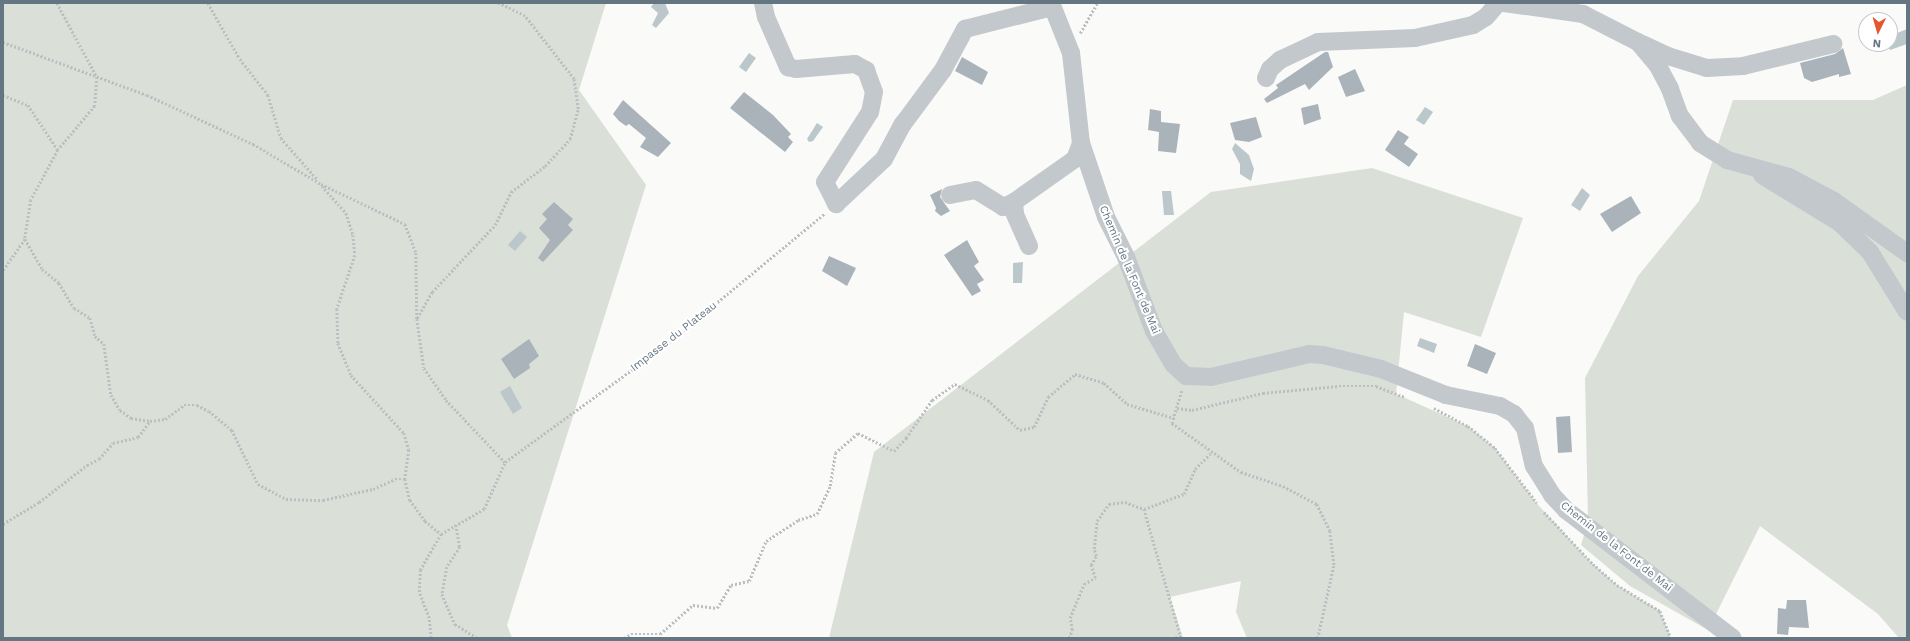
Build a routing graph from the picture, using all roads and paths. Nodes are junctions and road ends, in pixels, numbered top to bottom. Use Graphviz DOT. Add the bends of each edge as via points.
graph roads {
  1 [pos="57,3"];
  2 [pos="208,3"];
  3 [pos="498,3"];
  4 [pos="763,3"];
  5 [pos="1098,3"];
  6 [pos="1498,3"];
  7 [pos="1504,3"];
  8 [pos="1052,5"];
  9 [pos="3,42"];
  10 [pos="1638,42"];
  11 [pos="1832,44"];
  12 [pos="1071,53"];
  13 [pos="97,77"];
  14 [pos="1266,78"];
  15 [pos="3,95"];
  16 [pos="1081,143"];
  17 [pos="58,150"];
  18 [pos="1755,170"];
  19 [pos="321,184"];
  20 [pos="950,195"];
  21 [pos="1014,202"];
  22 [pos="836,204"];
  23 [pos="25,239"];
  24 [pos="1029,246"];
  25 [pos="1907,253"];
  26 [pos="3,270"];
  27 [pos="1907,312"];
  28 [pos="416,320"];
  29 [pos="1186,376"];
  30 [pos="1409,398"];
  31 [pos="1429,406"];
  32 [pos="1177,408"];
  33 [pos="1174,418"];
  34 [pos="150,421"];
  35 [pos="1212,452"];
  36 [pos="505,462"];
  37 [pos="405,479"];
  38 [pos="1144,509"];
  39 [pos="3,524"];
  40 [pos="456,525"];
  41 [pos="441,534"];
  42 [pos="431,638"];
  43 [pos="477,638"];
  44 [pos="624,638"];
  45 [pos="1069,638"];
  46 [pos="1174,638"];
  47 [pos="1318,638"];
  48 [pos="1671,638"];
  49 [pos="1733,638"];
  1 -- 13 [label="path"];
  2 -- 19 [label="path" via="240,59 268,95 281,138"];
  3 -- 28 [label="path" via="525,16 574,79 578,109 570,139 545,166 511,192 495,225 432,292"];
  4 -- 22 [label="street" via="766,18 788,66 796,69 855,64 866,70 874,92 870,112 825,182"];
  5 -- 12 [label="path"];
  6 -- 14 [label="street" via="1486,17 1473,25 1415,38 1318,42 1280,60 1270,69"];
  7 -- 10 [label="street" via="1583,14"];
  8 -- 12 [label="street, Chemin de la Font de Mai"];
  8 -- 22 [label="street" via="965,29 943,70 902,124 884,159"];
  9 -- 13 [label="path"];
  10 -- 11 [label="street" via="1668,56 1707,68 1743,66"];
  10 -- 18 [label="street" via="1658,66 1680,116 1700,143 1728,160"];
  12 -- 16 [label="street, Chemin de la Font de Mai"];
  13 -- 17 [label="path" via="95,106"];
  13 -- 19 [label="path" via="147,95 253,144"];
  15 -- 17 [label="path" via="28,104"];
  16 -- 21 [label="street" via="1075,159"];
  16 -- 29 [label="street, Chemin de la Font de Mai" via="1106,217 1126,257 1154,331 1174,365"];
  17 -- 23 [label="path" via="32,200"];
  18 -- 25 [label="street" via="1789,177 1834,201"];
  18 -- 27 [label="street" via="1840,223 1870,252"];
  19 -- 28 [label="path" via="405,224 416,252"];
  19 -- 37 [label="path" via="346,213 353,235 355,255 337,309 338,343 351,375 404,433 409,450"];
  20 -- 21 [label="street" via="976,190 1003,207"];
  21 -- 24 [label="street" via="1015,214"];
  22 -- 36 [label="path, Impasse du Plateau" via="662,348"];
  23 -- 26 [label="path"];
  23 -- 34 [label="path" via="42,269 59,283 74,308 90,318 95,336 104,344 112,395 120,410 131,418"];
  28 -- 36 [label="path" via="424,368 446,400"];
  29 -- 32 [label="path"];
  29 -- 49 [label="street, Chemin de la Font de Mai" via="1212,377 1308,354 1323,355 1381,368 1446,396 1500,406 1514,414 1524,428 1534,466 1552,495 1566,510"];
  30 -- 32 [label="path" via="1376,386 1339,386 1263,393 1192,410"];
  31 -- 48 [label="path" via="1468,426 1495,448 1539,506 1593,564 1617,585 1660,611"];
  32 -- 33 [label="path"];
  33 -- 35 [label="path" via="1172,423"];
  33 -- 44 [label="path" via="1127,404 1104,383 1075,374 1048,397 1034,427 1020,430 988,400 955,384 932,400 894,451 858,433 835,453 830,486 817,514 798,520 766,541 749,581 730,585 717,608 693,605 660,634 631,634"];
  34 -- 37 [label="path" via="165,419 184,405 197,405 209,410 232,430 258,484 286,499 323,500 373,489 395,479"];
  34 -- 39 [label="path" via="138,437 113,443 99,459"];
  35 -- 38 [label="path" via="1195,469 1184,494"];
  35 -- 47 [label="path" via="1242,472 1283,486 1317,504 1330,530 1334,566"];
  36 -- 40 [label="path" via="484,509"];
  37 -- 41 [label="path" via="410,500 425,520"];
  38 -- 45 [label="path" via="1126,502 1109,504 1097,522 1094,549 1096,556 1091,565 1094,578 1084,584 1070,618 1072,630"];
  38 -- 46 [label="path" via="1181,637"];
  40 -- 41 [label="path"];
  40 -- 43 [label="path" via="460,547 447,567 442,594 455,624"];
  41 -- 42 [label="path" via="420,570 419,592 429,618"];
}
